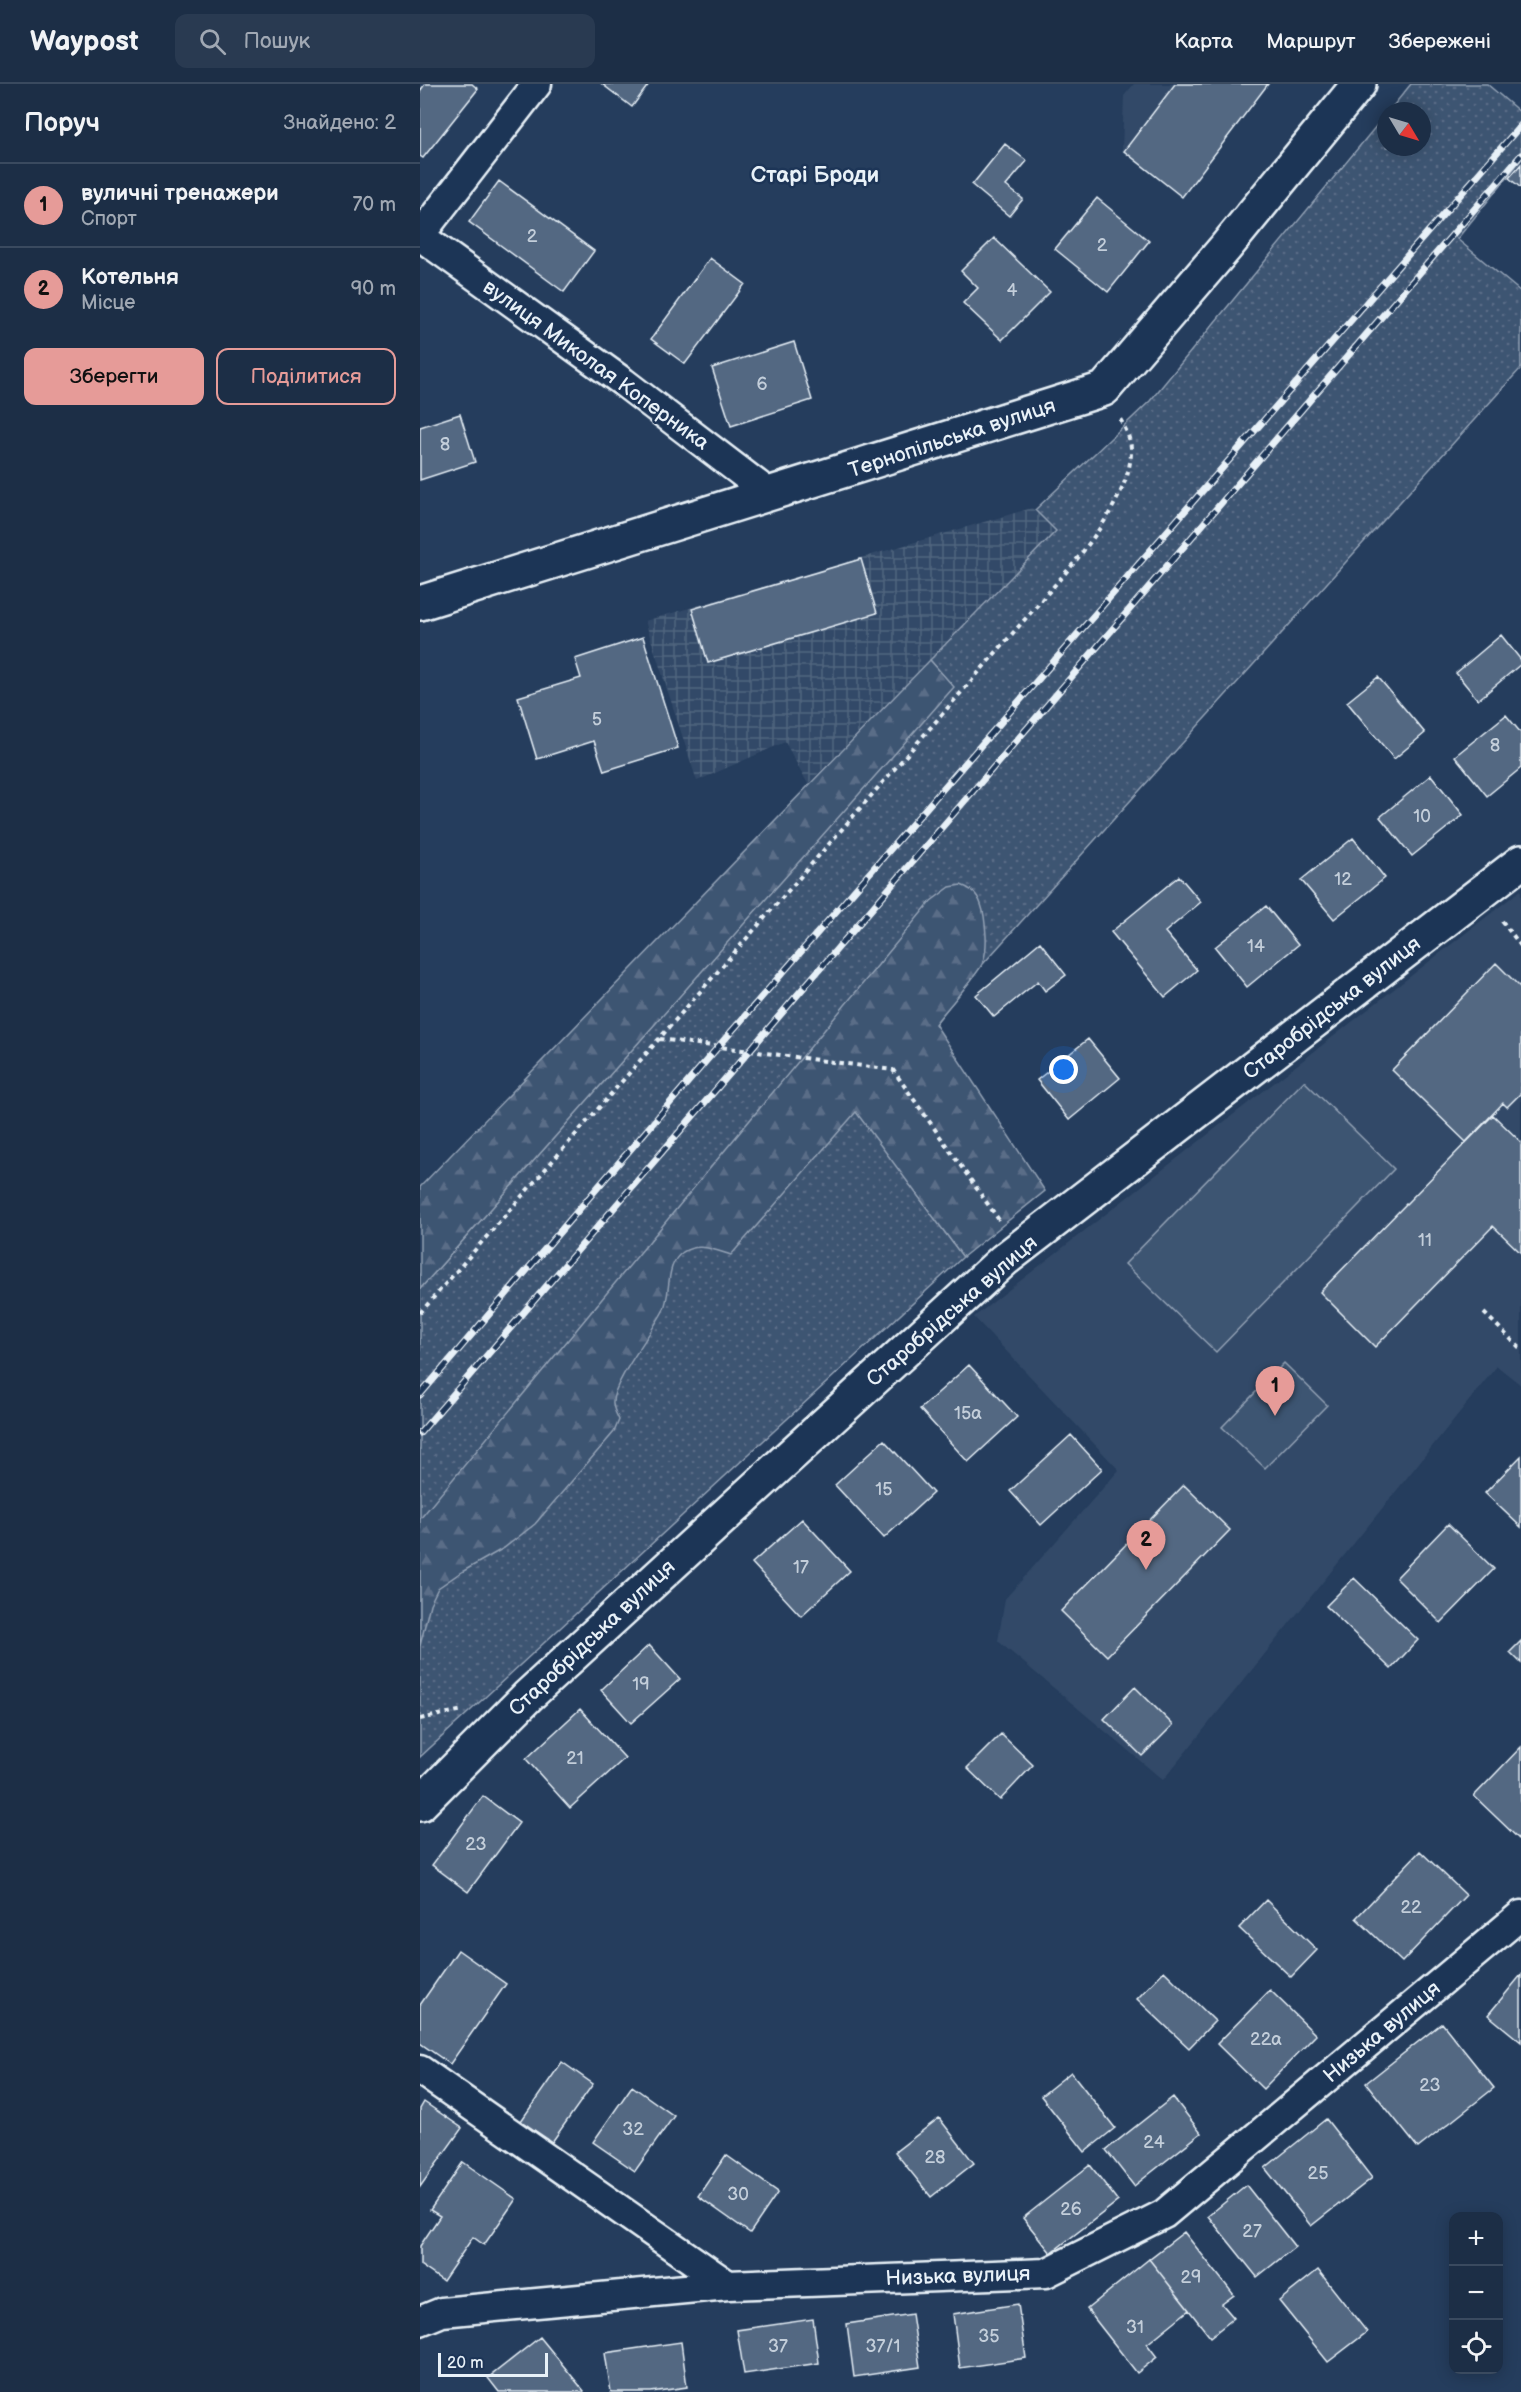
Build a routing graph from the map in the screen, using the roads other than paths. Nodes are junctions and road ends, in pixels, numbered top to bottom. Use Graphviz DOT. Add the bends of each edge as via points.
graph roads {
  1 [pos="537,84"];
  2 [pos="1359,84"];
  3 [pos="420,236"];
  4 [pos="771,495"];
  5 [pos="420,603"];
  6 [pos="1521,862"];
  7 [pos="420,1804"];
  8 [pos="1521,1915"];
  9 [pos="420,2070"];
  10 [pos="728,2285"];
  11 [pos="420,2321"];
  1 -- 3 [label="street"];
  2 -- 4 [label="street, Тернопільська вулиця" via="1104,389"];
  3 -- 4 [label="street, вулиця Миколая Коперника" via="623,382"];
  4 -- 5 [label="street, Тернопільська вулиця"];
  6 -- 7 [label="street, Старобрідська вулиця" via="1004,1260 537,1688"];
  8 -- 10 [label="street, Низька вулиця" via="1164,2214 1046,2273"];
  9 -- 10 [label="street"];
  10 -- 11 [label="street, Низька вулиця" via="442,2312"];
}
